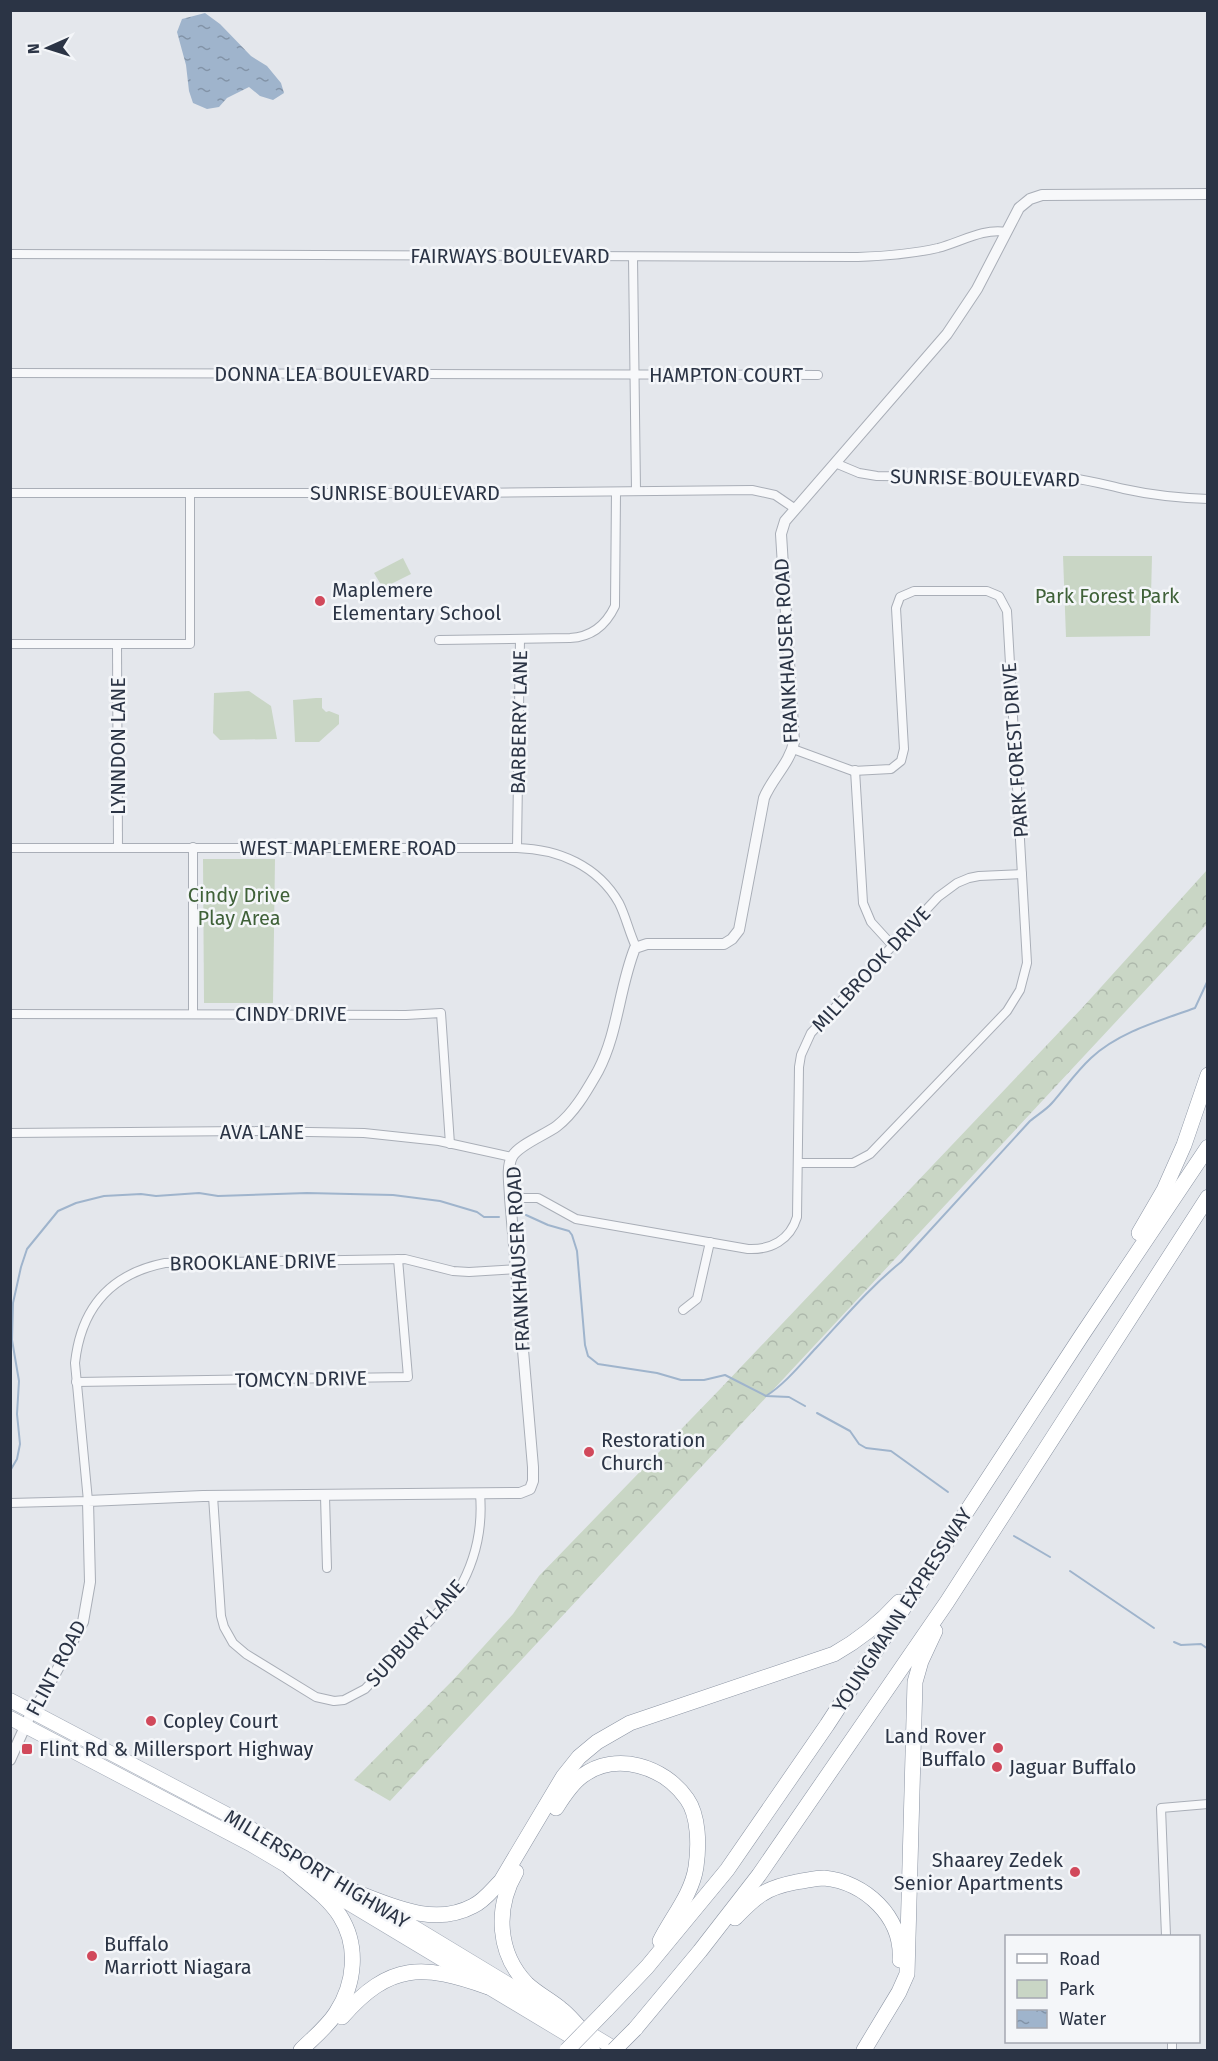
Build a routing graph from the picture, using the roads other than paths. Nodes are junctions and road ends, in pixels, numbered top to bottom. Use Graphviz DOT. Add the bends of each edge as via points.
graph roads {
  1 [pos="1208,195"];
  2 [pos="1006,232"];
  3 [pos="10,254"];
  4 [pos="633,257"];
  5 [pos="10,373"];
  6 [pos="818,375"];
  7 [pos="634,376"];
  8 [pos="835,463"];
  9 [pos="636,491"];
  10 [pos="616,492"];
  11 [pos="10,493"];
  12 [pos="190,493"];
  13 [pos="1208,499"];
  14 [pos="794,508"];
  15 [pos="520,639"];
  16 [pos="439,640"];
  17 [pos="10,644"];
  18 [pos="117,644"];
  19 [pos="793,749"];
  20 [pos="855,770"];
  21 [pos="193,847"];
  22 [pos="10,848"];
  23 [pos="118,848"];
  24 [pos="517,848"];
  25 [pos="1022,874"];
  26 [pos="892,945"];
  27 [pos="636,946"];
  28 [pos="10,1014"];
  29 [pos="193,1014"];
  30 [pos="1208,1075"];
  31 [pos="10,1133"];
  32 [pos="450,1143"];
  33 [pos="1208,1147"];
  34 [pos="512,1157"];
  35 [pos="798,1163"];
  36 [pos="1208,1197"];
  37 [pos="510,1198"];
  38 [pos="710,1242"];
  39 [pos="398,1259"];
  40 [pos="517,1269"];
  41 [pos="683,1310"];
  42 [pos="1082,1335"];
  43 [pos="76,1382"];
  44 [pos="480,1494"];
  45 [pos="213,1496"];
  46 [pos="325,1496"];
  47 [pos="88,1501"];
  48 [pos="10,1503"];
  49 [pos="932,1566"];
  50 [pos="327,1568"];
  51 [pos="947,1602"];
  52 [pos="10,1700"];
  53 [pos="32,1711"];
  54 [pos="10,1718"];
  55 [pos="25,1725"];
  56 [pos="10,1760"];
  57 [pos="1208,1804"];
  58 [pos="290,1868"];
  59 [pos="355,1892"];
  60 [pos="1166,1935"];
  61 [pos="700,1952"];
  62 [pos="647,1967"];
  63 [pos="488,1987"];
  64 [pos="581,2029"];
  65 [pos="301,2050"];
  66 [pos="312,2050"];
  67 [pos="567,2050"];
  68 [pos="593,2050"];
  69 [pos="616,2050"];
  70 [pos="854,2050"];
  71 [pos="864,2050"];
  1 -- 2 [label="street, FRANKHAUSER ROAD" via="1042,195 1021,206"];
  2 -- 4 [label="street, FAIRWAYS BOULEVARD" via="994,230 937,248 882,256"];
  2 -- 8 [label="street, FRANKHAUSER ROAD" via="977,289 947,334"];
  3 -- 4 [label="street, FAIRWAYS BOULEVARD"];
  4 -- 7 [label="street"];
  5 -- 7 [label="street, DONNA LEA BOULEVARD"];
  6 -- 7 [label="street, HAMPTON COURT"];
  7 -- 9 [label="street"];
  8 -- 13 [label="street, SUNRISE BOULEVARD" via="877,476 1079,479 1184,499"];
  8 -- 14 [label="street, FRANKHAUSER ROAD"];
  9 -- 10 [label="street, SUNRISE BOULEVARD"];
  9 -- 14 [label="street, SUNRISE BOULEVARD" via="752,490 775,495"];
  10 -- 12 [label="street, SUNRISE BOULEVARD"];
  10 -- 15 [label="street, BARBERRY LANE" via="615,606 608,619 593,632 576,638"];
  11 -- 12 [label="street, SUNRISE BOULEVARD"];
  12 -- 18 [label="street" via="190,644"];
  14 -- 19 [label="street, FRANKHAUSER ROAD" via="783,523 781,534"];
  15 -- 16 [label="street"];
  15 -- 24 [label="street, BARBERRY LANE"];
  17 -- 18 [label="street"];
  18 -- 23 [label="street, LYNNDON LANE"];
  19 -- 20 [label="street, PARK FOREST DRIVE"];
  19 -- 27 [label="street, FRANKHAUSER ROAD" via="764,798 740,927 735,936 722,944"];
  20 -- 25 [label="street, PARK FOREST DRIVE" via="891,769 904,755 896,608 900,597 914,591 994,593 1007,611"];
  20 -- 26 [label="street" via="863,903 871,922"];
  21 -- 23 [label="street, WEST MAPLEMERE ROAD"];
  21 -- 24 [label="street, WEST MAPLEMERE ROAD"];
  21 -- 29 [label="street"];
  22 -- 23 [label="street, WEST MAPLEMERE ROAD"];
  24 -- 27 [label="street, WEST MAPLEMERE ROAD" via="555,853 590,870 618,902"];
  25 -- 26 [label="street, MILLBROOK DRIVE" via="979,876 957,883"];
  25 -- 35 [label="street, PARK FOREST DRIVE" via="1027,963 1020,990 1007,1011 870,1154 853,1162"];
  26 -- 35 [label="street, MILLBROOK DRIVE" via="805,1044 799,1067"];
  27 -- 34 [label="street, FRANKHAUSER ROAD" via="611,1038 590,1084 559,1125"];
  28 -- 29 [label="street, CINDY DRIVE"];
  29 -- 32 [label="street, CINDY DRIVE" via="441,1013"];
  30 -- 42 [label="highway" via="1164,1190"];
  31 -- 32 [label="street, AVA LANE" via="325,1132 388,1134"];
  32 -- 34 [label="street, AVA LANE"];
  33 -- 42 [label="highway, YOUNGMANN EXPRESSWAY"];
  34 -- 37 [label="street, FRANKHAUSER ROAD"];
  35 -- 38 [label="street, MILLBROOK DRIVE" via="797,1217 782,1240 758,1249"];
  36 -- 51 [label="highway, YOUNGMANN EXPRESSWAY"];
  37 -- 38 [label="street, MILLBROOK DRIVE" via="538,1198 576,1220"];
  37 -- 40 [label="street, FRANKHAUSER ROAD"];
  38 -- 41 [label="street" via="696,1299"];
  39 -- 40 [label="street, BROOKLANE DRIVE" via="453,1271"];
  39 -- 43 [label="street, BROOKLANE DRIVE" via="165,1263 137,1270 113,1285 86,1318 77,1345"];
  39 -- 43 [label="street, TOMCYN DRIVE" via="408,1377"];
  40 -- 44 [label="street, FRANKHAUSER ROAD" via="533,1481 523,1493"];
  42 -- 49 [label="highway, YOUNGMANN EXPRESSWAY"];
  43 -- 47 [label="street, BROOKLANE DRIVE"];
  44 -- 45 [label="street, SUDBURY LANE" via="477,1547 458,1591 365,1689 353,1697 334,1701 306,1691 242,1651 228,1635 221,1616"];
  44 -- 46 [label="street, FRANKHAUSER ROAD"];
  45 -- 46 [label="street, FRANKHAUSER ROAD"];
  45 -- 47 [label="street, FRANKHAUSER ROAD"];
  46 -- 50 [label="street"];
  47 -- 48 [label="street, FRANKHAUSER ROAD"];
  47 -- 53 [label="street, FLINT ROAD" via="91,1564 87,1604 82,1622"];
  49 -- 59 [label="highway" via="888,1614 834,1654 630,1723 597,1742 564,1777 501,1881 473,1906 452,1914 423,1915"];
  49 -- 62 [label="highway, YOUNGMANN EXPRESSWAY" via="727,1870"];
  51 -- 61 [label="highway, YOUNGMANN EXPRESSWAY" via="759,1875"];
  51 -- 71 [label="highway" via="915,1682 907,1974"];
  52 -- 53 [label="main road, MILLERSPORT HIGHWAY"];
  53 -- 55 [label="street, FLINT ROAD"];
  53 -- 59 [label="main road, MILLERSPORT HIGHWAY" via="206,1802"];
  54 -- 55 [label="main road, MILLERSPORT HIGHWAY"];
  55 -- 56 [label="street, FLINT ROAD"];
  55 -- 58 [label="main road, MILLERSPORT HIGHWAY"];
  57 -- 60 [label="street" via="1161,1808"];
  58 -- 63 [label="main road, MILLERSPORT HIGHWAY"];
  58 -- 65 [label="highway" via="340,1916 354,1960 344,2000"];
  59 -- 64 [label="main road, MILLERSPORT HIGHWAY"];
  61 -- 69 [label="highway, YOUNGMANN EXPRESSWAY, bridge"];
  61 -- 70 [label="highway" via="762,1893 823,1878 854,1886 878,1902 892,1923 900,1950 891,1988"];
  62 -- 64 [label="highway" via="693,1880 697,1828 688,1800 671,1781 652,1769 615,1763 584,1775 573,1784 508,1886 502,1904 504,1944 513,1965 526,1982"];
  62 -- 67 [label="highway, YOUNGMANN EXPRESSWAY, bridge"];
  63 -- 66 [label="highway" via="437,1972 404,1972 360,1996"];
  63 -- 68 [label="main road, MILLERSPORT HIGHWAY"];
  64 -- 69 [label="main road, MILLERSPORT HIGHWAY"];
}
